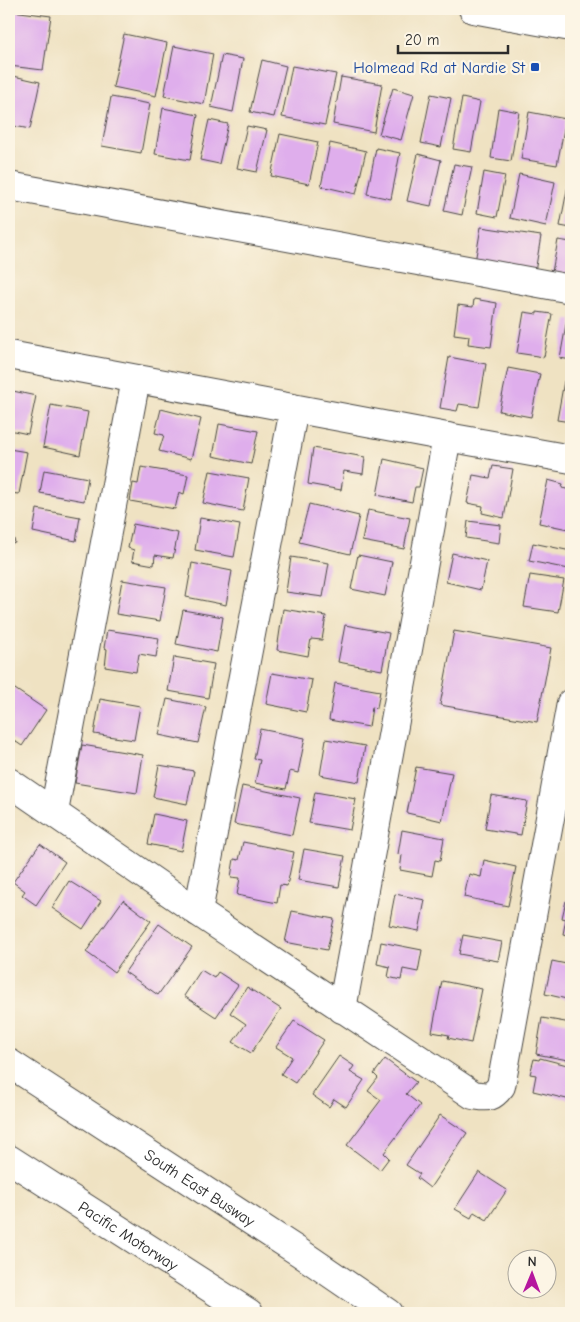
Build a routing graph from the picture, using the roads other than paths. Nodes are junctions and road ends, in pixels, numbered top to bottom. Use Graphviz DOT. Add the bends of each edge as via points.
graph roads {
  1 [pos="472,9"];
  2 [pos="571,27"];
  3 [pos="9,186"];
  4 [pos="571,289"];
  5 [pos="9,355"];
  6 [pos="136,379"];
  7 [pos="294,409"];
  8 [pos="447,437"];
  9 [pos="571,459"];
  10 [pos="571,703"];
  11 [pos="9,782"];
  12 [pos="54,812"];
  13 [pos="198,912"];
  14 [pos="342,1009"];
  15 [pos="9,1063"];
  16 [pos="9,1160"];
  17 [pos="249,1313"];
  18 [pos="388,1313"];
  1 -- 2 [label="main road"];
  3 -- 4 [label="main road"];
  5 -- 6 [label="main road"];
  6 -- 7 [label="main road"];
  6 -- 12 [label="main road"];
  7 -- 8 [label="main road"];
  7 -- 13 [label="main road"];
  8 -- 9 [label="main road"];
  8 -- 14 [label="main road"];
  10 -- 14 [label="main road" via="500,1086 495,1094 487,1097 473,1095"];
  11 -- 12 [label="main road"];
  12 -- 13 [label="main road"];
  13 -- 14 [label="main road"];
  15 -- 18 [label="main road, South East Busway"];
  16 -- 17 [label="main road, Pacific Motorway"];
}
